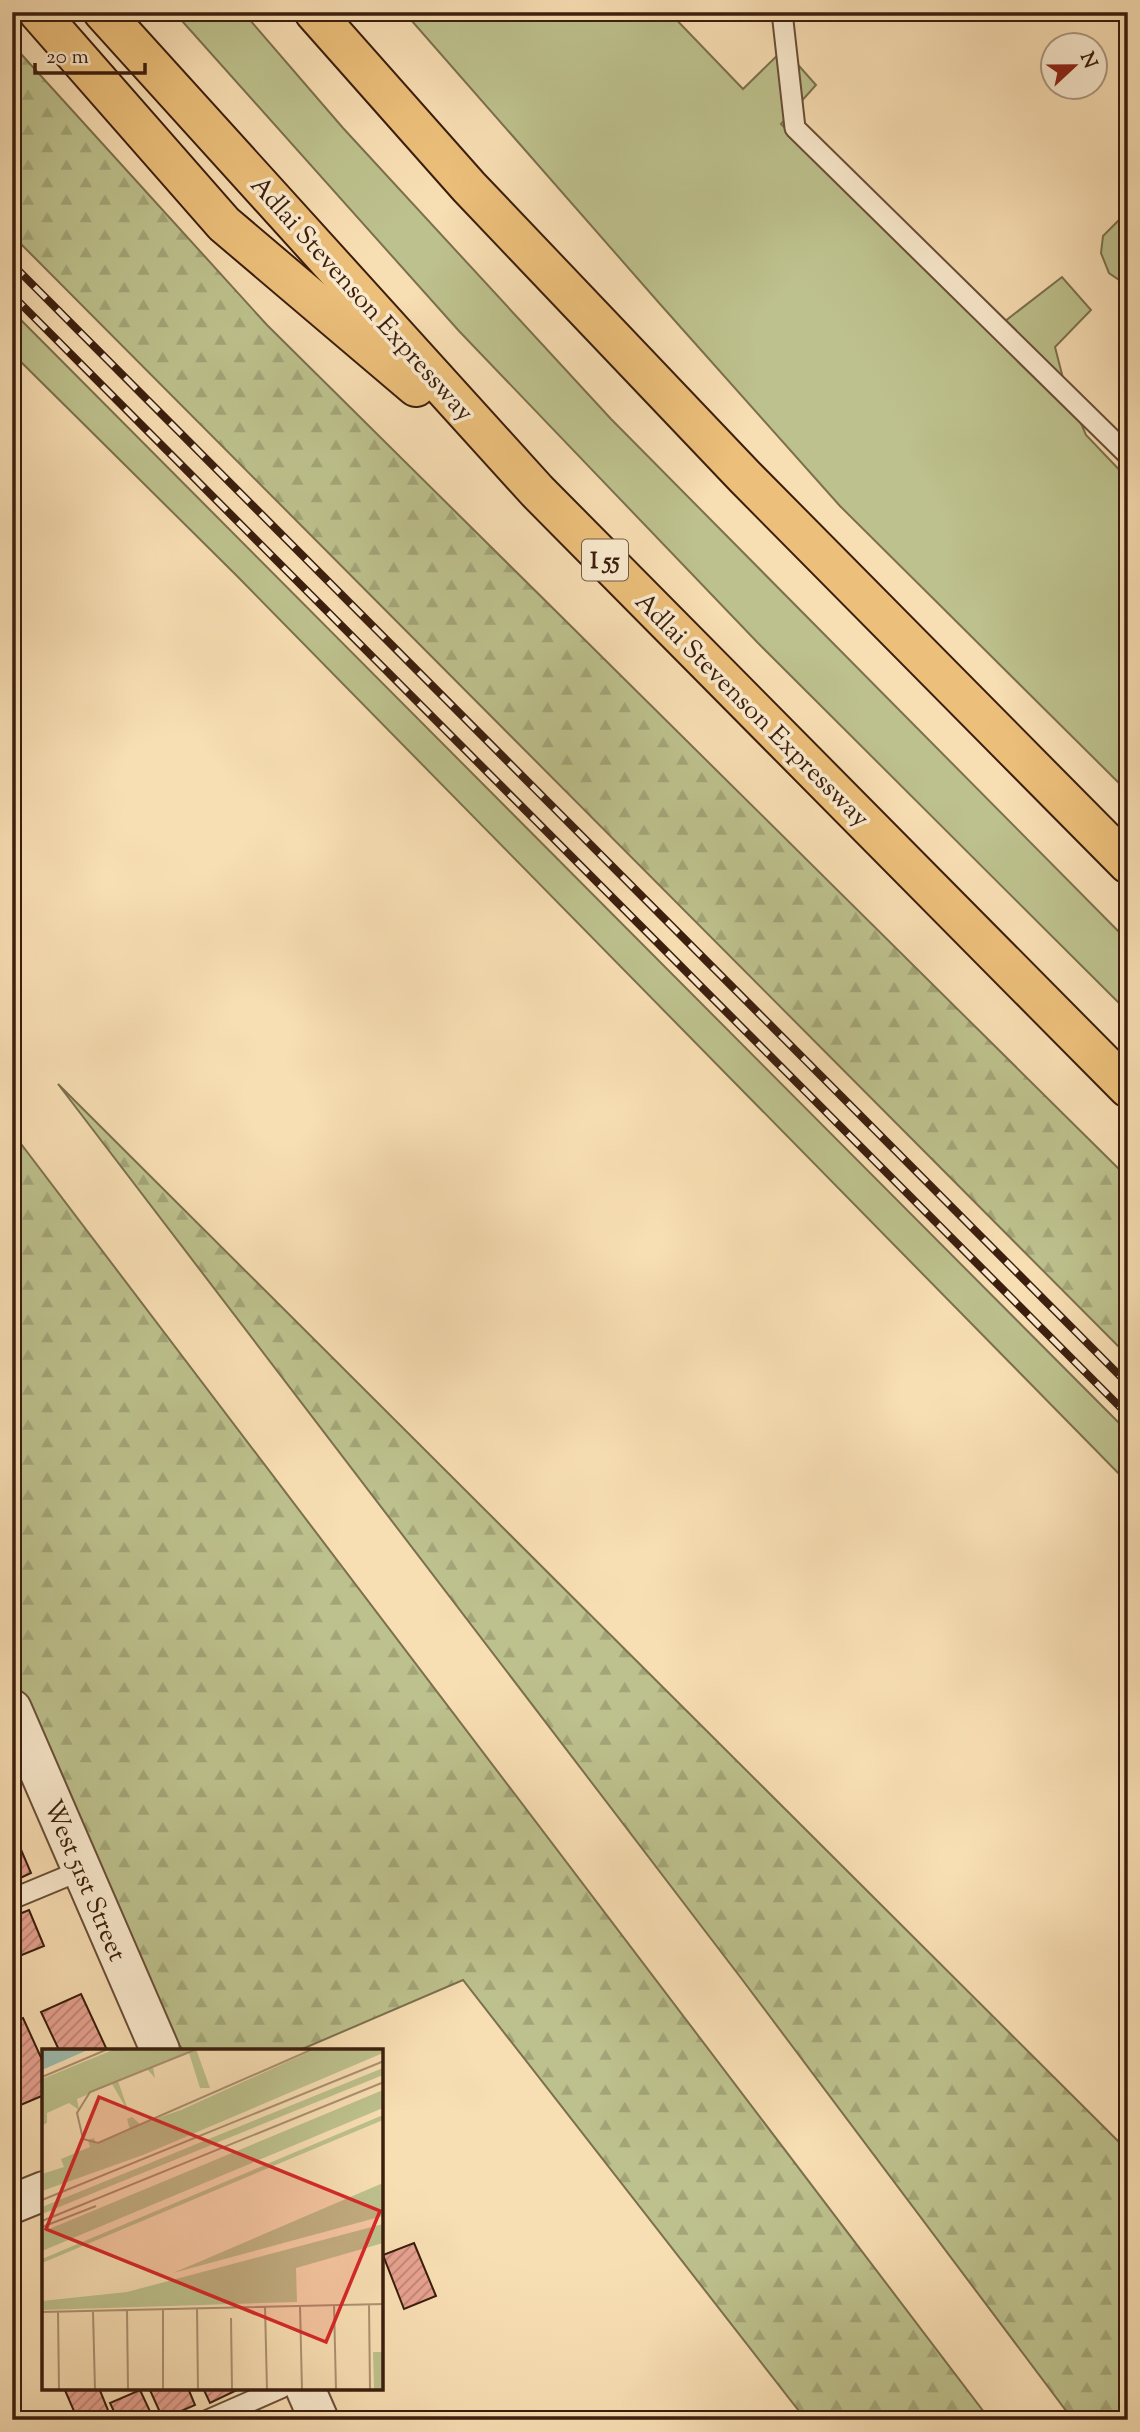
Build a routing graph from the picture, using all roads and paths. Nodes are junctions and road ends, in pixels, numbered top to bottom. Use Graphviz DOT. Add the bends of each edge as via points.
graph roads {
  1 [pos="38,12"];
  2 [pos="103,12"];
  3 [pos="314,12"];
  4 [pos="339,12"];
  5 [pos="782,12"];
  6 [pos="469,187"];
  7 [pos="1128,455"];
  8 [pos="537,491"];
  9 [pos="1128,864"];
  10 [pos="1128,1088"];
  11 [pos="12,1709"];
  12 [pos="82,1870"];
  13 [pos="12,1899"];
  14 [pos="160,2049"];
  15 [pos="42,2192"];
  16 [pos="12,2204"];
  17 [pos="276,2390"];
  18 [pos="306,2390"];
  19 [pos="208,2420"];
  20 [pos="319,2420"];
  1 -- 8 [label="highway" via="224,223"];
  2 -- 8 [label="highway, Adlai Stevenson Expressway / I 55"];
  3 -- 6 [label="highway"];
  4 -- 6 [label="highway"];
  5 -- 7 [label="lane" via="795,128"];
  6 -- 9 [label="highway" via="745,477"];
  8 -- 10 [label="highway, Adlai Stevenson Expressway / I 55"];
  11 -- 12 [label="street, West 51st Street"];
  12 -- 13 [label="lane"];
  12 -- 14 [label="street, West 51st Street"];
  15 -- 16 [label="street"];
  17 -- 19 [label="lane"];
  18 -- 20 [label="street"];
}
